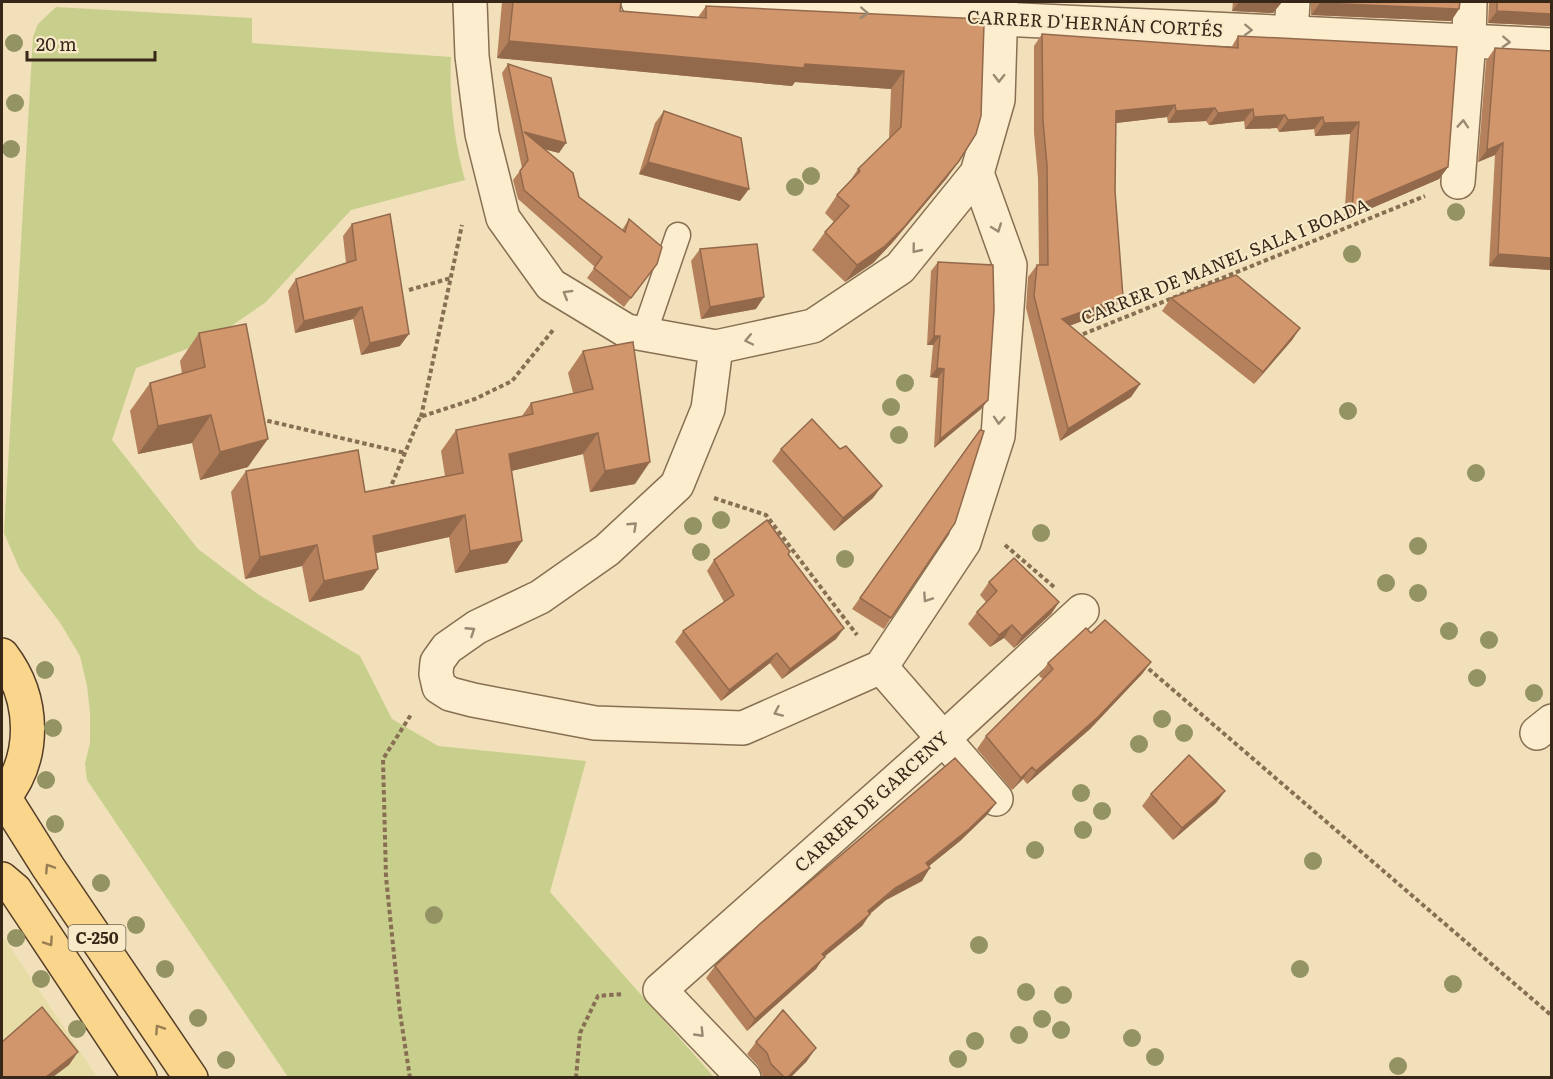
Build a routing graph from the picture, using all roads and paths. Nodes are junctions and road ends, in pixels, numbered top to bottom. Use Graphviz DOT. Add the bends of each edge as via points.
graph roads {
  1 [pos="470,2"];
  2 [pos="638,2"];
  3 [pos="1470,2"];
  4 [pos="1000,11"];
  5 [pos="1292,17"];
  6 [pos="1469,40"];
  7 [pos="1551,45"];
  8 [pos="976,173"];
  9 [pos="1458,182"];
  10 [pos="463,223"];
  11 [pos="678,235"];
  12 [pos="451,278"];
  13 [pos="550,285"];
  14 [pos="409,290"];
  15 [pos="644,334"];
  16 [pos="1070,340"];
  17 [pos="716,346"];
  18 [pos="250,416"];
  19 [pos="420,417"];
  20 [pos="405,453"];
  21 [pos="677,485"];
  22 [pos="387,497"];
  23 [pos="972,517"];
  24 [pos="1082,611"];
  25 [pos="2,655"];
  26 [pos="1136,658"];
  27 [pos="881,667"];
  28 [pos="436,674"];
  29 [pos="943,739"];
  30 [pos="3,799"];
  31 [pos="996,799"];
  32 [pos="2,879"];
  33 [pos="660,990"];
  34 [pos="1551,1016"];
  35 [pos="140,1077"];
  36 [pos="191,1077"];
  37 [pos="410,1077"];
  38 [pos="576,1077"];
  39 [pos="744,1077"];
  1 -- 13 [label="street" via="482,134 503,218"];
  2 -- 4 [label="street, CARRER D'HERNÁN CORTÉS, one-way"];
  3 -- 6 [label="street"];
  4 -- 5 [label="street, CARRER D'HERNÁN CORTÉS, one-way"];
  4 -- 8 [label="street, one-way" via="999,100"];
  5 -- 6 [label="street, CARRER D'HERNÁN CORTÉS"];
  6 -- 7 [label="street, CARRER D'HERNÁN CORTÉS, one-way"];
  9 -- 6 [label="street, one-way"];
  8 -- 17 [label="street, one-way" via="900,268 823,320 813,326"];
  8 -- 23 [label="street, one-way" via="1010,265 998,436"];
  9 -- 16 [label="path, CARRER DE MANEL SALA I BOADA"];
  10 -- 12 [label="path"];
  11 -- 15 [label="lane"];
  12 -- 14 [label="path"];
  12 -- 19 [label="path"];
  15 -- 13 [label="street, one-way" via="627,331"];
  13 -- 19 [label="path" via="554,330 512,381 475,399"];
  15 -- 17 [label="street"];
  17 -- 21 [label="street" via="708,409"];
  18 -- 20 [label="path"];
  19 -- 20 [label="path"];
  20 -- 22 [label="path"];
  21 -- 27 [label="path" via="766,515"];
  28 -- 21 [label="street, one-way" via="447,648 477,627 540,597 607,550"];
  23 -- 24 [label="path"];
  23 -- 27 [label="street, one-way" via="964,542"];
  24 -- 29 [label="street, CARRER DE GARCENY"];
  25 -- 30 [label="main road, C-250" via="20,685 28,718 23,760"];
  26 -- 34 [label="path"];
  27 -- 28 [label="street, one-way" via="742,728 595,723 450,694 439,687"];
  27 -- 29 [label="street"];
  28 -- 37 [label="path" via="382,759 386,877"];
  29 -- 31 [label="street"];
  29 -- 33 [label="street, CARRER DE GARCENY"];
  36 -- 30 [label="main road, C-250, one-way"];
  32 -- 35 [label="main road, C-250, one-way" via="15,890"];
  33 -- 38 [label="path" via="598,996 580,1033"];
  33 -- 39 [label="street, one-way"];
}
